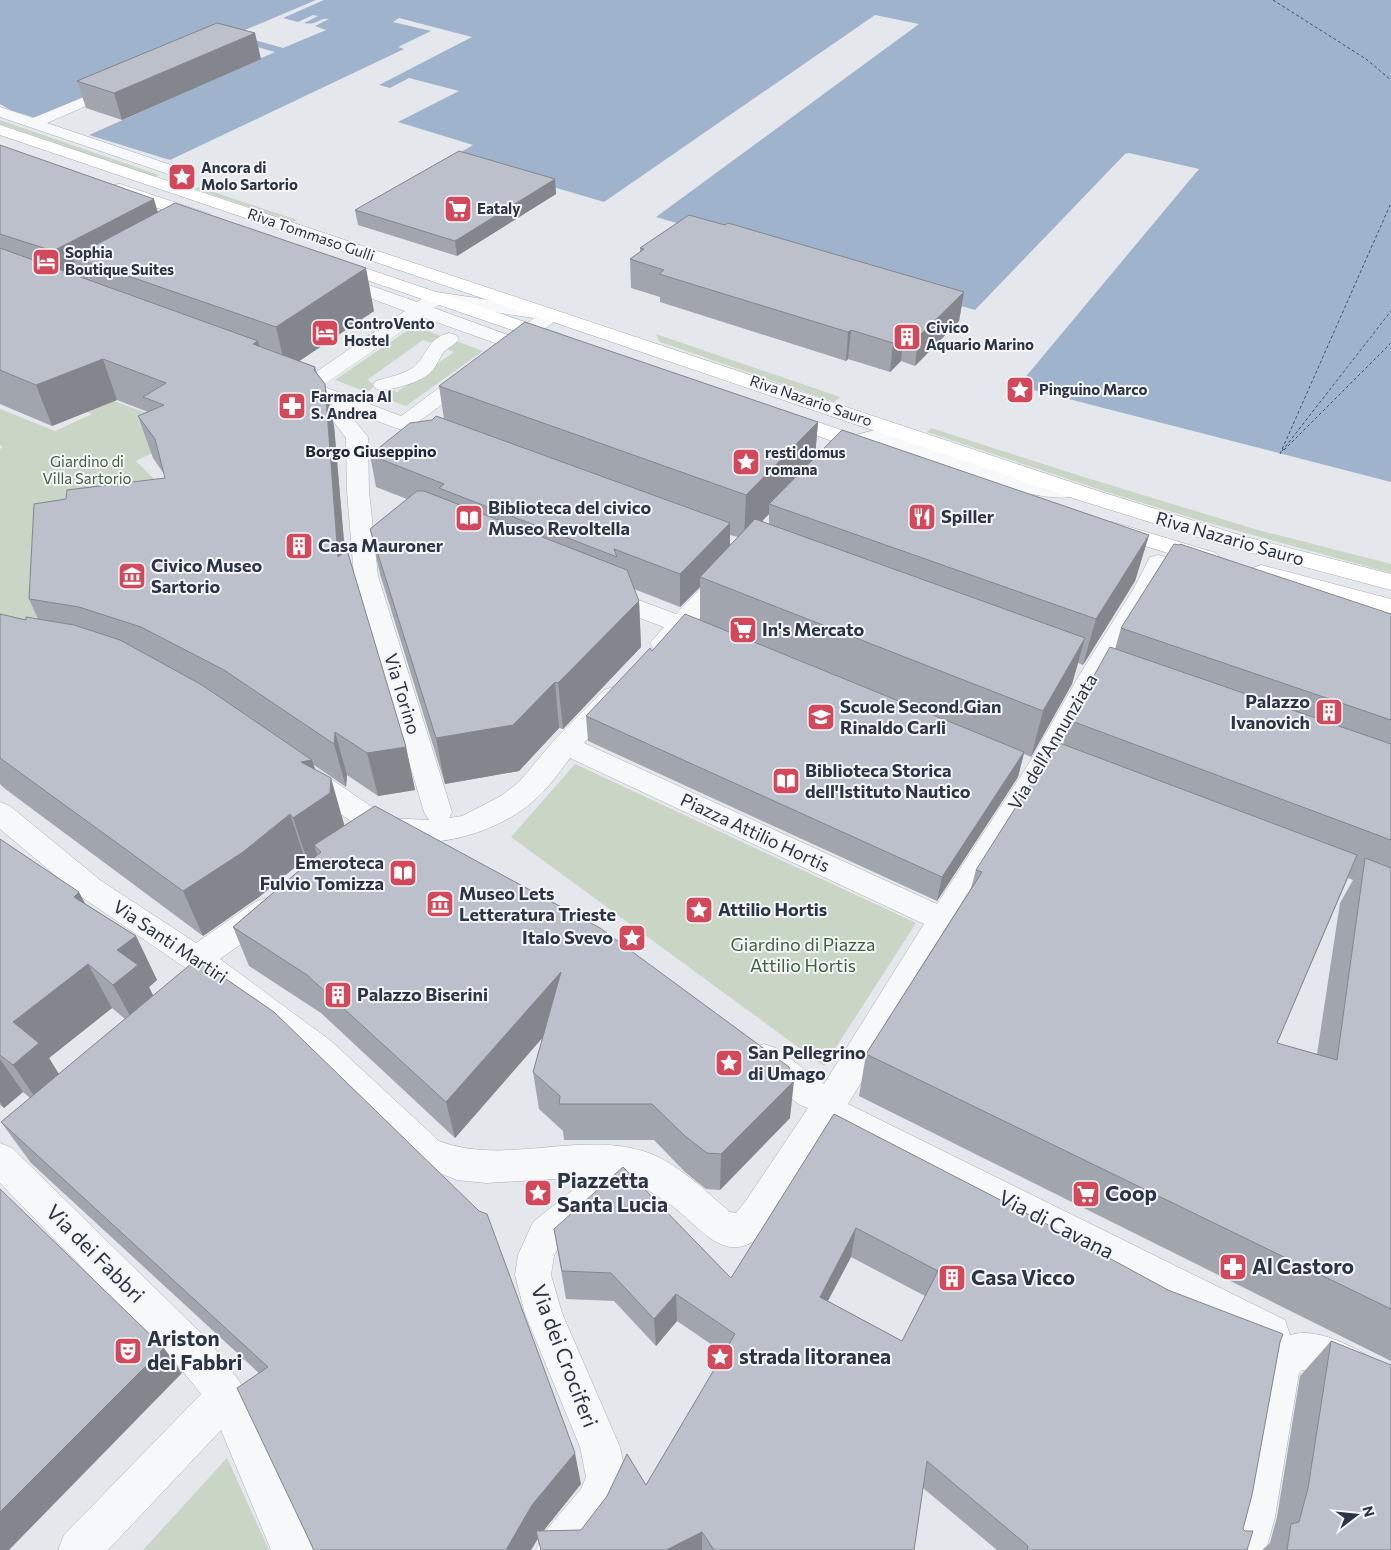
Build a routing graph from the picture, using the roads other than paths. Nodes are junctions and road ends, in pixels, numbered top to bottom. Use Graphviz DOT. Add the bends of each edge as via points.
graph roads {
  1 [pos="133,80"];
  2 [pos="0,112"];
  3 [pos="32,124"];
  4 [pos="0,130"];
  5 [pos="71,163"];
  6 [pos="50,165"];
  7 [pos="177,172"];
  8 [pos="104,190"];
  9 [pos="223,225"];
  10 [pos="204,234"];
  11 [pos="315,264"];
  12 [pos="428,304"];
  13 [pos="551,315"];
  14 [pos="531,329"];
  15 [pos="568,342"];
  16 [pos="443,343"];
  17 [pos="513,343"];
  18 [pos="377,389"];
  19 [pos="762,410"];
  20 [pos="342,412"];
  21 [pos="403,424"];
  22 [pos="431,434"];
  23 [pos="849,447"];
  24 [pos="881,465"];
  25 [pos="823,474"];
  26 [pos="1070,491"];
  27 [pos="1063,513"];
  28 [pos="1092,531"];
  29 [pos="742,558"];
  30 [pos="1158,562"];
  31 [pos="1232,574"];
  32 [pos="1391,582"];
  33 [pos="589,589"];
  34 [pos="1391,607"];
  35 [pos="673,623"];
  36 [pos="1391,627"];
  37 [pos="706,636"];
  38 [pos="650,656"];
  39 [pos="1080,674"];
  40 [pos="631,677"];
  41 [pos="1117,688"];
  42 [pos="573,748"];
  43 [pos="285,761"];
  44 [pos="1010,761"];
  45 [pos="1050,776"];
  46 [pos="438,812"];
  47 [pos="0,813"];
  48 [pos="382,828"];
  49 [pos="356,847"];
  50 [pos="284,897"];
  51 [pos="936,917"];
  52 [pos="196,959"];
  53 [pos="740,1038"];
  54 [pos="827,1106"];
  55 [pos="8,1157"];
  56 [pos="642,1167"];
  57 [pos="1282,1343"];
  58 [pos="1391,1391"];
  59 [pos="226,1396"];
  60 [pos="79,1550"];
  61 [pos="292,1550"];
  62 [pos="557,1550"];
  63 [pos="1245,1550"];
  1 -- 3 [label="street"];
  2 -- 3 [label="street"];
  3 -- 7 [label="street"];
  4 -- 5 [label="main road"];
  5 -- 6 [label="main road, Riva Tommaso Gulli"];
  5 -- 13 [label="main road, Riva Tommaso Gulli"];
  8 -- 9 [label="main road, Riva Tommaso Gulli"];
  8 -- 10 [label="street, Riva Tommaso Gulli"];
  11 -- 12 [label="street, Riva Tommaso Gulli"];
  12 -- 13 [label="street"];
  12 -- 14 [label="main road"];
  12 -- 17 [label="street"];
  12 -- 21 [label="street" via="298,384"];
  13 -- 14 [label="street"];
  13 -- 26 [label="main road, Riva Nazario Sauro"];
  14 -- 15 [label="main road"];
  14 -- 17 [label="street"];
  16 -- 18 [label="street" via="392,367"];
  17 -- 21 [label="street"];
  19 -- 23 [label="main road, Riva Nazario Sauro"];
  20 -- 46 [label="street, Via Torino" via="363,448 358,491 371,528 366,576"];
  21 -- 22 [label="street"];
  23 -- 24 [label="street, Riva Nazario Sauro"];
  23 -- 25 [label="street"];
  23 -- 26 [label="street, Riva Nazario Sauro" via="872,436 884,438 1024,486"];
  23 -- 27 [label="main road, Riva Nazario Sauro"];
  26 -- 32 [label="main road, Riva Nazario Sauro" via="1228,539"];
  28 -- 30 [label="street, Riva Nazario Sauro"];
  28 -- 31 [label="main road, Riva Nazario Sauro"];
  29 -- 35 [label="street"];
  30 -- 31 [label="street, Riva Nazario Sauro"];
  30 -- 39 [label="street, Via dell'Annunziata" via="1146,588"];
  31 -- 34 [label="main road, Riva Nazario Sauro"];
  31 -- 36 [label="street, Riva Nazario Sauro"];
  33 -- 35 [label="street"];
  35 -- 37 [label="street"];
  35 -- 38 [label="street"];
  39 -- 41 [label="street"];
  39 -- 45 [label="street, Via dell'Annunziata"];
  40 -- 42 [label="street"];
  42 -- 48 [label="street" via="511,803 468,825 444,830"];
  42 -- 51 [label="street, Piazza Attilio Hortis"];
  43 -- 48 [label="street"];
  44 -- 45 [label="street"];
  45 -- 51 [label="street, Via dell'Annunziata"];
  47 -- 52 [label="street, Via Santi Martiri" via="90,888"];
  48 -- 49 [label="street"];
  50 -- 52 [label="street"];
  51 -- 54 [label="street"];
  52 -- 56 [label="street, Via Santi Martiri" via="212,986 319,1051 427,1152 457,1164 486,1167 599,1160"];
  53 -- 54 [label="street"];
  54 -- 56 [label="street" via="758,1214 738,1230 728,1230 717,1224 684,1194"];
  54 -- 57 [label="street, Via di Cavana"];
  55 -- 59 [label="street, Via dei Fabbri" via="196,1356"];
  56 -- 62 [label="street, Via dei Crociferi" via="598,1190 546,1234 536,1255 533,1275 544,1314 600,1447 606,1477 598,1502"];
  57 -- 58 [label="street, Via di Cavana" via="1321,1353"];
  57 -- 63 [label="street" via="1254,1517"];
  59 -- 60 [label="street"];
  59 -- 61 [label="street, Via dei Fabbri"];
}
